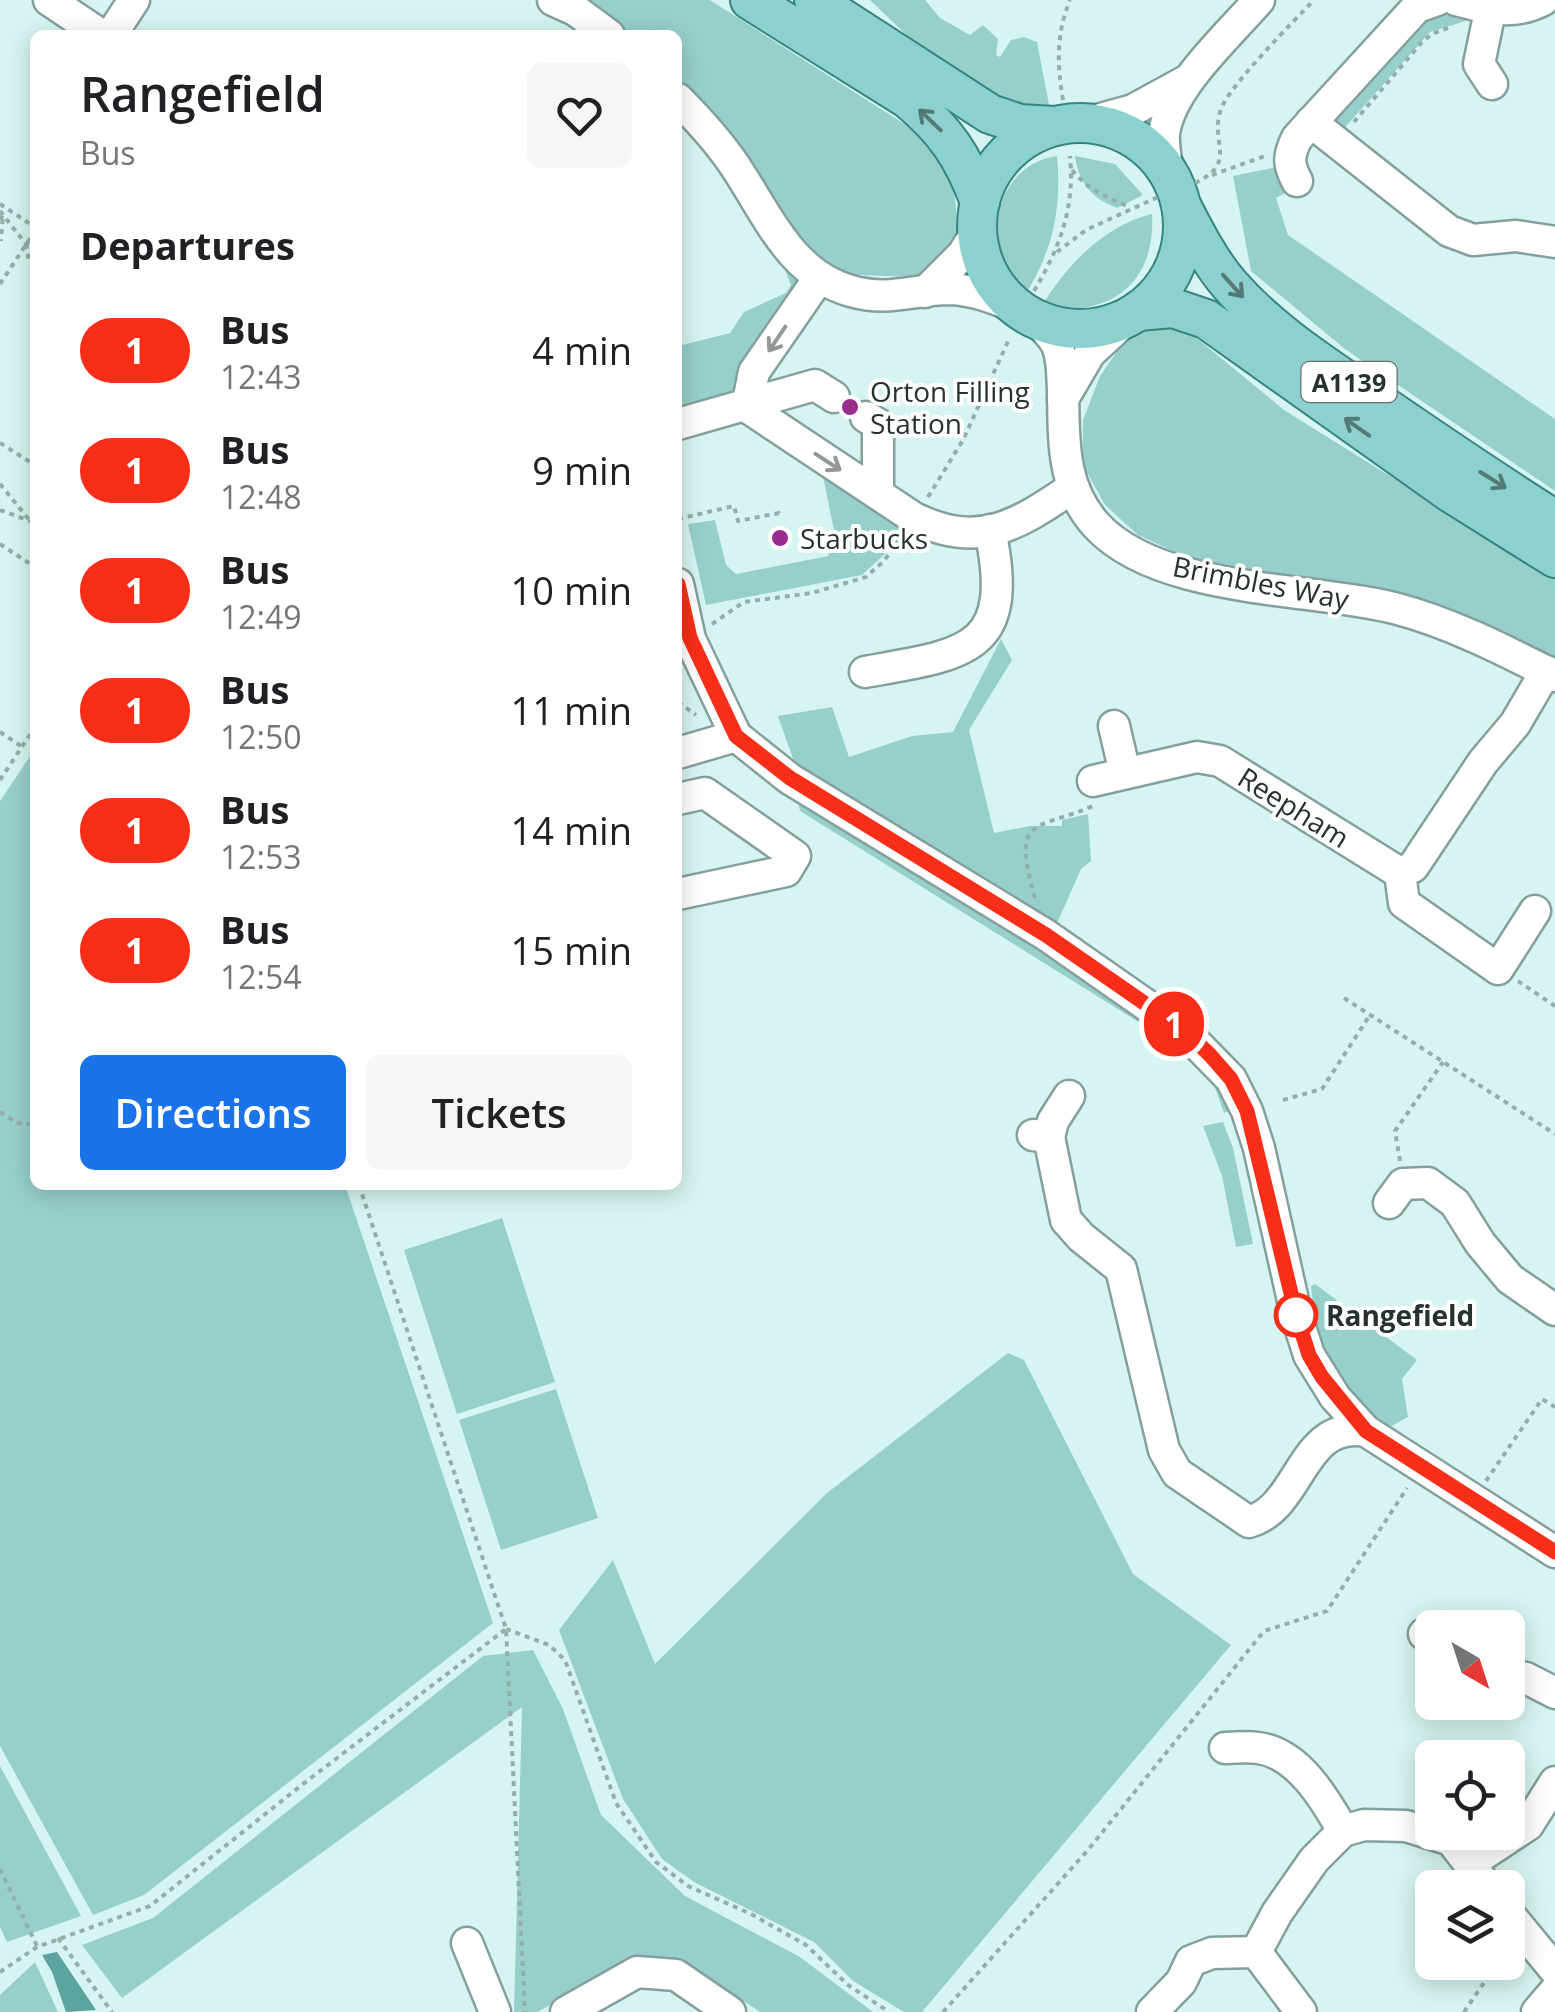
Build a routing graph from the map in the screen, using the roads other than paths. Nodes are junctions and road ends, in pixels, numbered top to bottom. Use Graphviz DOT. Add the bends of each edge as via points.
graph roads {
  1 [pos="49,0"];
  2 [pos="134,0"];
  3 [pos="750,0"];
  4 [pos="814,0"];
  5 [pos="1259,0"];
  6 [pos="1437,0"];
  7 [pos="1456,0"];
  8 [pos="1543,0"];
  9 [pos="564,15"];
  10 [pos="1488,18"];
  11 [pos="94,30"];
  12 [pos="114,30"];
  13 [pos="598,30"];
  14 [pos="1190,79"];
  15 [pos="1492,84"];
  16 [pos="682,103"];
  17 [pos="1311,122"];
  18 [pos="1068,128"];
  19 [pos="1297,181"];
  20 [pos="1175,189"];
  21 [pos="978,216"];
  22 [pos="1555,242"];
  23 [pos="820,278"];
  24 [pos="925,292"];
  25 [pos="1023,313"];
  26 [pos="1134,314"];
  27 [pos="834,397"];
  28 [pos="1063,400"];
  29 [pos="748,407"];
  30 [pos="866,417"];
  31 [pos="682,423"];
  32 [pos="1072,488"];
  33 [pos="878,494"];
  34 [pos="1555,520"];
  35 [pos="990,530"];
  36 [pos="1555,558"];
  37 [pos="682,601"];
  38 [pos="690,636"];
  39 [pos="865,672"];
  40 [pos="1551,673"];
  41 [pos="1114,726"];
  42 [pos="736,736"];
  43 [pos="682,751"];
  44 [pos="1125,773"];
  45 [pos="1093,781"];
  46 [pos="682,799"];
  47 [pos="1400,873"];
  48 [pos="682,893"];
  49 [pos="1536,912"];
  50 [pos="1070,1096"];
  51 [pos="1396,1194"];
  52 [pos="1555,1310"];
  53 [pos="1366,1431"];
  54 [pos="1555,1552"];
  55 [pos="1525,1678"];
  56 [pos="1555,1693"];
  57 [pos="1225,1748"];
  58 [pos="1555,1782"];
  59 [pos="1342,1831"];
  60 [pos="1474,1870"];
  61 [pos="1484,1870"];
  62 [pos="1525,1934"];
  63 [pos="468,1942"];
  64 [pos="1256,1952"];
  65 [pos="1555,1970"];
  66 [pos="1555,1991"];
  67 [pos="496,2012"];
  68 [pos="566,2012"];
  69 [pos="730,2012"];
  70 [pos="1152,2012"];
  71 [pos="1301,2012"];
  72 [pos="1537,2012"];
  1 -- 11 [label="street"];
  2 -- 12 [label="street"];
  21 -- 3 [label="main road, one-way" via="954,144 931,118"];
  4 -- 18 [label="main road" via="990,114"];
  5 -- 14 [label="street"];
  6 -- 17 [label="street" via="1417,7"];
  7 -- 10 [label="street"];
  8 -- 10 [label="street"];
  9 -- 13 [label="street"];
  10 -- 15 [label="street" via="1479,64"];
  14 -- 18 [label="street" via="1133,110"];
  14 -- 20 [label="street" via="1164,132"];
  16 -- 23 [label="street" via="733,163 796,258"];
  17 -- 19 [label="street" via="1290,152"];
  17 -- 22 [label="street" via="1449,230 1473,240 1516,225"];
  18 -- 20 [label="main road" via="1110,128 1133,138 1153,153"];
  18 -- 21 [label="main road" via="1029,137 1006,154 990,176"];
  20 -- 26 [label="main road" via="1180,253 1156,295"];
  20 -- 34 [label="main road, A1139, one-way" via="1207,255 1260,315"];
  21 -- 24 [label="street" via="963,254"];
  21 -- 25 [label="main road" via="982,260"];
  23 -- 24 [label="street" via="876,297"];
  23 -- 29 [label="street, one-way" via="754,372"];
  24 -- 25 [label="street" via="972,291"];
  25 -- 26 [label="main road" via="1050,325 1090,328"];
  25 -- 28 [label="street, Brimbles Way" via="1056,344"];
  26 -- 28 [label="street" via="1090,353"];
  36 -- 26 [label="main road, A1139, one-way" via="1451,493 1206,319 1173,308"];
  27 -- 29 [label="street" via="815,386"];
  28 -- 32 [label="street, Brimbles Way"];
  29 -- 31 [label="street"];
  29 -- 33 [label="street, one-way"];
  30 -- 33 [label="street" via="878,424"];
  32 -- 35 [label="street" via="1027,519"];
  32 -- 40 [label="street, Brimbles Way" via="1098,527 1143,557 1189,574 1429,618"];
  33 -- 35 [label="street" via="937,529"];
  35 -- 39 [label="street" via="997,598 988,627 954,654"];
  37 -- 38 [label="street"];
  38 -- 42 [label="street"];
  40 -- 47 [label="street" via="1412,867"];
  41 -- 44 [label="street"];
  42 -- 43 [label="street"];
  42 -- 53 [label="street" via="790,778 1046,935 1186,1032 1231,1079 1259,1148 1309,1355"];
  44 -- 45 [label="street, Reepham"];
  44 -- 47 [label="street, Reepham" via="1197,758 1220,761"];
  46 -- 48 [label="street" via="705,793 795,856 786,871"];
  47 -- 49 [label="street" via="1404,903 1498,969"];
  50 -- 53 [label="street" via="1041,1136 1066,1220 1121,1269 1164,1450 1177,1472 1249,1522 1268,1516 1332,1433"];
  51 -- 52 [label="street" via="1428,1184 1455,1203 1510,1280"];
  53 -- 54 [label="street"];
  55 -- 56 [label="street"];
  57 -- 59 [label="street" via="1261,1748 1299,1769"];
  58 -- 61 [label="street" via="1528,1825"];
  59 -- 60 [label="street" via="1406,1826 1451,1840"];
  59 -- 64 [label="street" via="1314,1860"];
  62 -- 65 [label="street"];
  63 -- 67 [label="street"];
  64 -- 70 [label="street" via="1212,1953 1192,1962"];
  64 -- 71 [label="street"];
  66 -- 72 [label="street"];
  68 -- 69 [label="street" via="637,1972 676,1975"];
}
